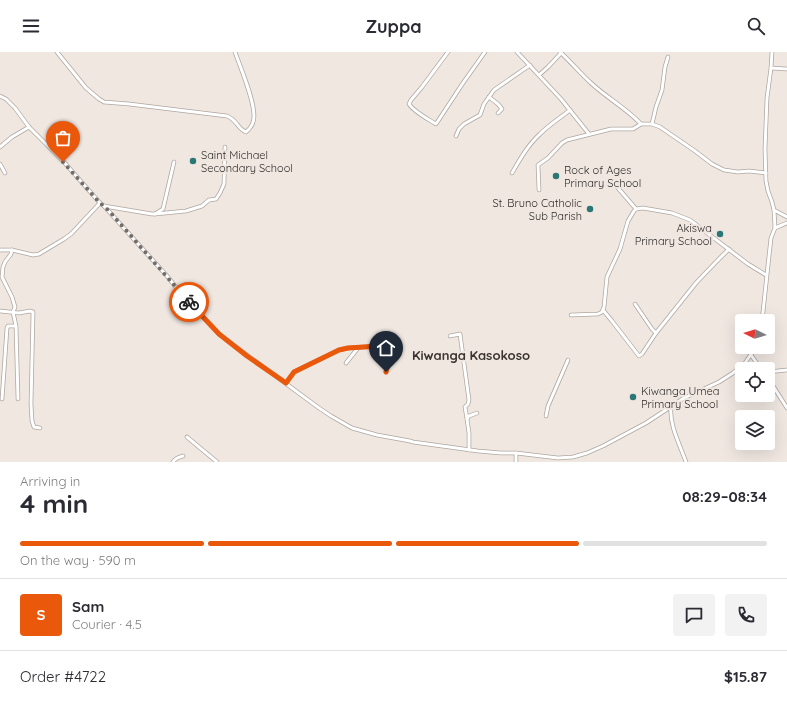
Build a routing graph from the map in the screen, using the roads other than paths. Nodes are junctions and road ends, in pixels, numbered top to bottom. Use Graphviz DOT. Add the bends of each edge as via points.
graph roads {
  1 [pos="57,52"];
  2 [pos="235,52"];
  3 [pos="448,52"];
  4 [pos="485,52"];
  5 [pos="517,52"];
  6 [pos="561,52"];
  7 [pos="772,52"];
  8 [pos="668,57"];
  9 [pos="530,65"];
  10 [pos="771,68"];
  11 [pos="787,69"];
  12 [pos="539,75"];
  13 [pos="0,96"];
  14 [pos="489,98"];
  15 [pos="570,110"];
  16 [pos="498,113"];
  17 [pos="641,124"];
  18 [pos="652,124"];
  19 [pos="29,127"];
  20 [pos="588,134"];
  21 [pos="456,136"];
  22 [pos="0,146"];
  23 [pos="225,147"];
  24 [pos="174,162"];
  25 [pos="0,164"];
  26 [pos="766,172"];
  27 [pos="5,173"];
  28 [pos="512,173"];
  29 [pos="612,181"];
  30 [pos="540,190"];
  31 [pos="100,203"];
  32 [pos="104,206"];
  33 [pos="636,209"];
  34 [pos="774,210"];
  35 [pos="155,214"];
  36 [pos="787,217"];
  37 [pos="787,223"];
  38 [pos="775,228"];
  39 [pos="729,249"];
  40 [pos="0,250"];
  41 [pos="12,250"];
  42 [pos="766,275"];
  43 [pos="635,304"];
  44 [pos="603,310"];
  45 [pos="0,311"];
  46 [pos="14,312"];
  47 [pos="763,314"];
  48 [pos="571,315"];
  49 [pos="16,326"];
  50 [pos="656,333"];
  51 [pos="450,336"];
  52 [pos="358,348"];
  53 [pos="751,355"];
  54 [pos="568,360"];
  55 [pos="756,362"];
  56 [pos="346,363"];
  57 [pos="787,370"];
  58 [pos="775,371"];
  59 [pos="386,372"];
  60 [pos="286,383"];
  61 [pos="775,389"];
  62 [pos="2,399"];
  63 [pos="18,399"];
  64 [pos="671,406"];
  65 [pos="787,408"];
  66 [pos="477,413"];
  67 [pos="546,416"];
  68 [pos="467,419"];
  69 [pos="40,428"];
  70 [pos="187,437"];
  71 [pos="469,450"];
  72 [pos="516,453"];
  73 [pos="183,456"];
  74 [pos="173,462"];
  75 [pos="217,462"];
  76 [pos="516,462"];
  77 [pos="686,462"];
  1 -- 2 [label="street" via="86,88 104,102 228,116 246,132 250,129 254,115"];
  3 -- 4 [label="street" via="408,104 436,124"];
  5 -- 9 [label="street"];
  6 -- 12 [label="street"];
  6 -- 17 [label="street" via="590,83"];
  7 -- 10 [label="street"];
  8 -- 18 [label="street"];
  9 -- 12 [label="street"];
  9 -- 14 [label="street" via="498,87"];
  10 -- 11 [label="street"];
  10 -- 26 [label="street" via="766,114"];
  12 -- 15 [label="street"];
  13 -- 19 [label="street" via="15,108"];
  14 -- 16 [label="street" via="502,109"];
  14 -- 21 [label="street" via="480,115 458,129"];
  15 -- 20 [label="street"];
  15 -- 28 [label="street" via="538,135"];
  17 -- 18 [label="street"];
  17 -- 20 [label="street" via="633,129 611,129"];
  18 -- 26 [label="street" via="724,170"];
  19 -- 22 [label="street"];
  19 -- 31 [label="street"];
  20 -- 30 [label="street" via="562,143 538,165"];
  23 -- 35 [label="street" via="224,184 216,199 186,211"];
  24 -- 35 [label="street" via="163,209"];
  25 -- 27 [label="street"];
  26 -- 34 [label="street"];
  29 -- 33 [label="street"];
  31 -- 32 [label="street"];
  31 -- 41 [label="street" via="64,240 39,254"];
  32 -- 35 [label="street"];
  32 -- 60 [label="street" via="219,334"];
  33 -- 39 [label="street" via="653,209 690,220"];
  33 -- 44 [label="street" via="628,221 607,277"];
  34 -- 36 [label="street"];
  34 -- 38 [label="street"];
  37 -- 38 [label="street"];
  38 -- 42 [label="street" via="771,238"];
  39 -- 42 [label="street"];
  39 -- 50 [label="street" via="696,283"];
  40 -- 41 [label="street"];
  41 -- 46 [label="street" via="3,267 2,277 14,301"];
  42 -- 47 [label="street"];
  43 -- 50 [label="street"];
  44 -- 48 [label="street" via="598,314"];
  44 -- 50 [label="street" via="639,356"];
  45 -- 46 [label="street"];
  46 -- 49 [label="street"];
  46 -- 69 [label="street" via="33,312 32,421 34,427"];
  49 -- 62 [label="street" via="7,328"];
  49 -- 63 [label="street"];
  51 -- 68 [label="street" via="460,334 469,400 465,407"];
  52 -- 56 [label="street"];
  52 -- 59 [label="street" via="390,348 392,351"];
  52 -- 60 [label="street" via="339,350 294,372"];
  53 -- 55 [label="street"];
  53 -- 64 [label="street" via="733,373 719,382"];
  54 -- 67 [label="street"];
  57 -- 58 [label="street"];
  60 -- 71 [label="street" via="352,428 370,434"];
  61 -- 65 [label="street"];
  64 -- 72 [label="street" via="603,446 573,457 558,458"];
  64 -- 77 [label="street" via="672,422"];
  66 -- 68 [label="street"];
  68 -- 71 [label="street"];
  70 -- 75 [label="street"];
  71 -- 72 [label="street"];
  72 -- 76 [label="street"];
  73 -- 74 [label="street" via="174,459"];
}
